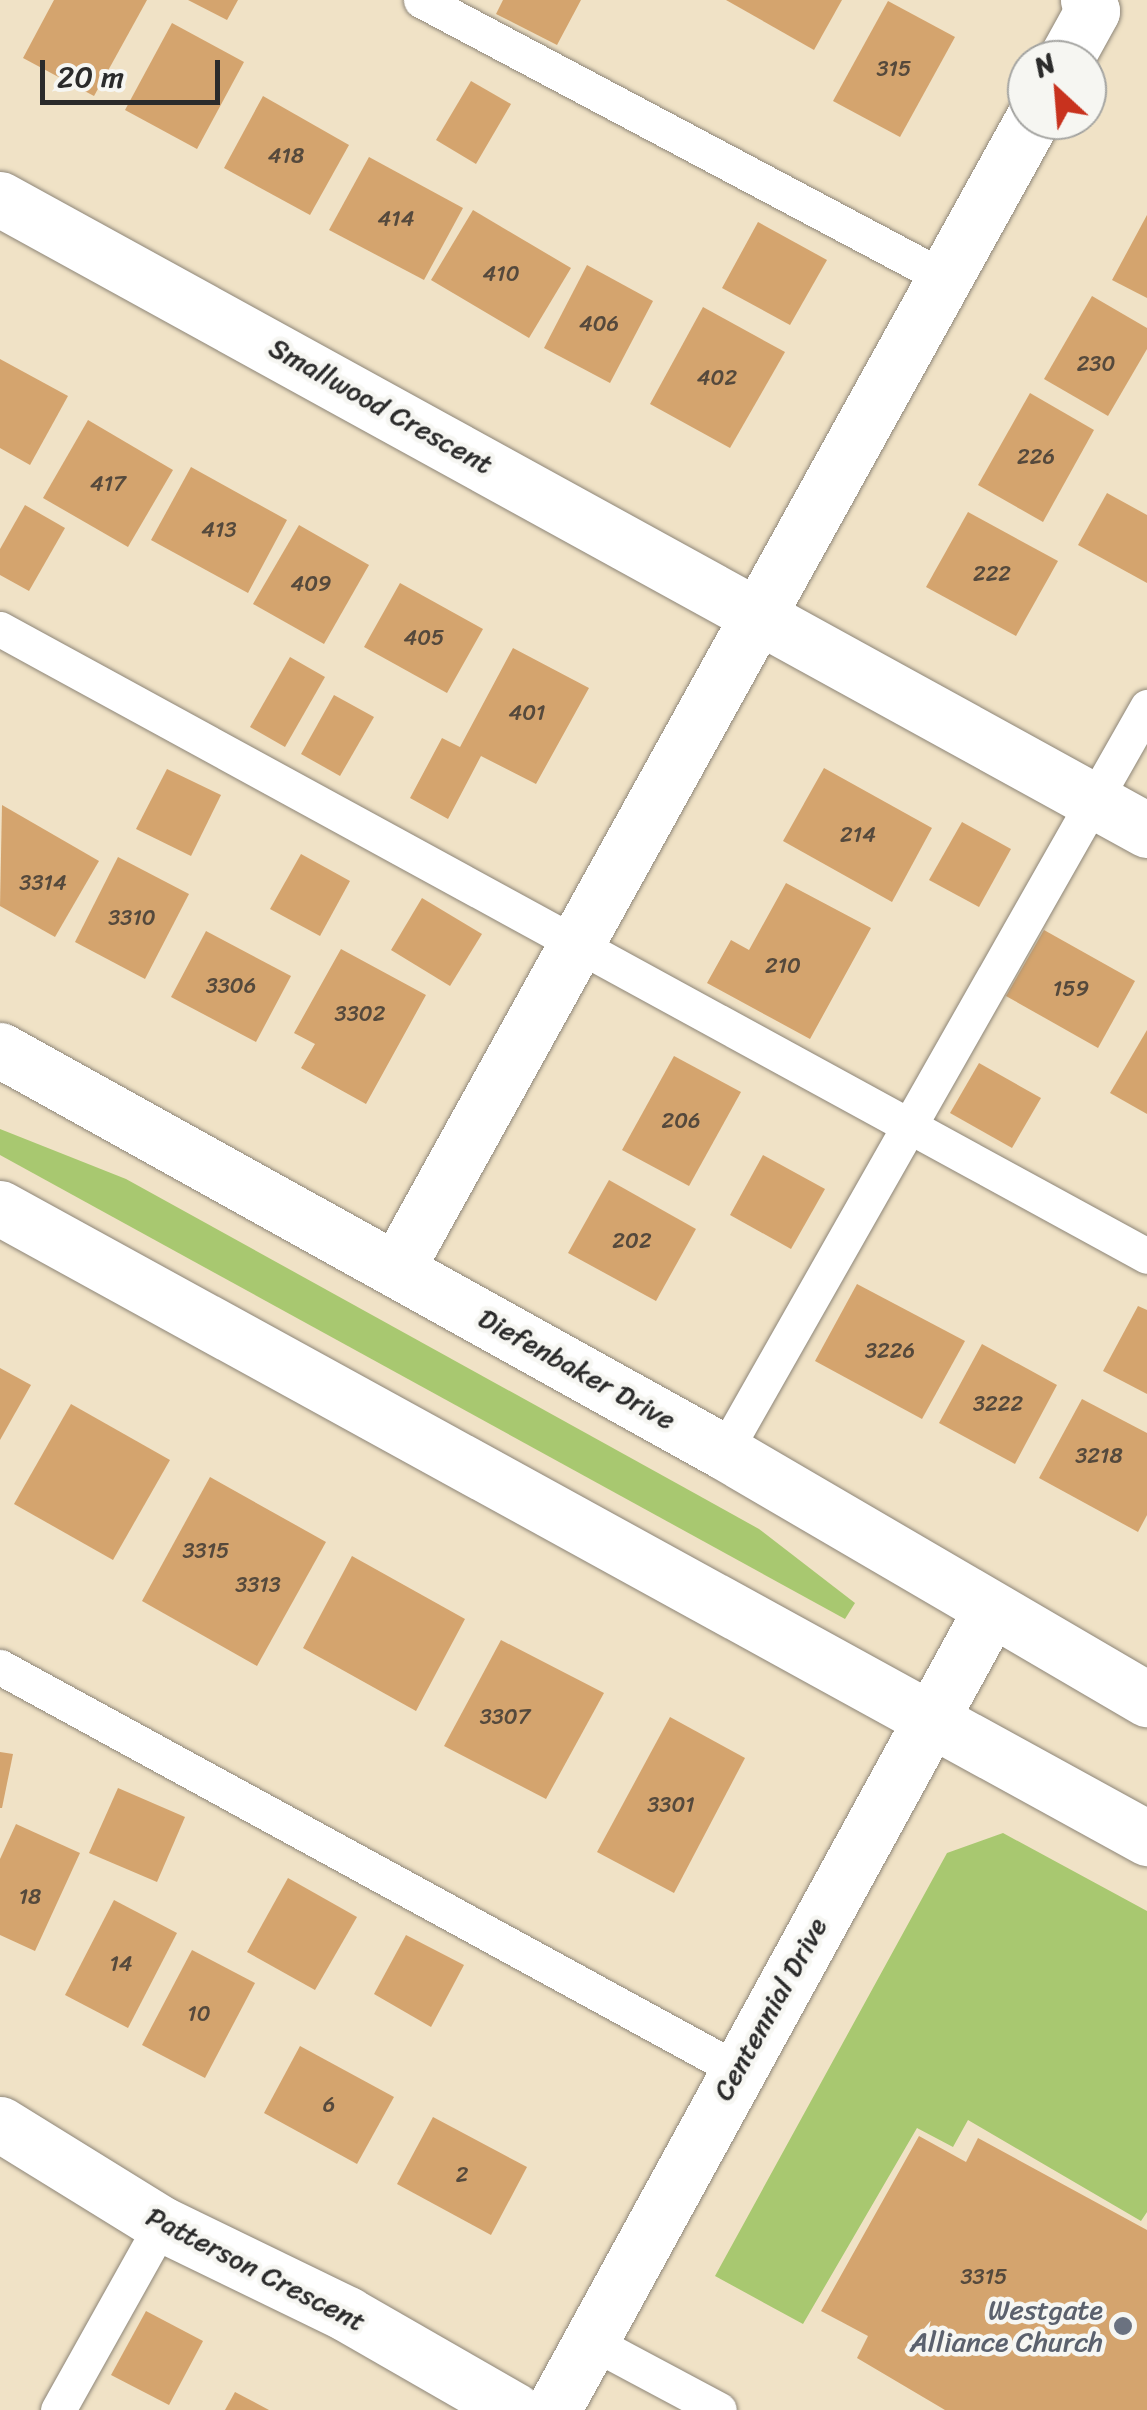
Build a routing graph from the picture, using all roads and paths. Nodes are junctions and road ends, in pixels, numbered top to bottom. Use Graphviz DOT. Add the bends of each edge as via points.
graph roads {
  1 [pos="422,0"];
  2 [pos="1088,0"];
  3 [pos="1077,40"];
  4 [pos="1021,140"];
  5 [pos="0,199"];
  6 [pos="946,278"];
  7 [pos="761,614"];
  8 [pos="0,629"];
  9 [pos="1147,707"];
  10 [pos="1093,800"];
  11 [pos="1147,830"];
  12 [pos="578,945"];
  13 [pos="0,1050"];
  14 [pos="909,1123"];
  15 [pos="0,1208"];
  16 [pos="1147,1256"];
  17 [pos="397,1268"];
  18 [pos="724,1452"];
  19 [pos="990,1611"];
  20 [pos="0,1667"];
  21 [pos="1147,1698"];
  22 [pos="932,1719"];
  23 [pos="1147,1838"];
  24 [pos="736,2068"];
  25 [pos="0,2124"];
  26 [pos="162,2224"];
  27 [pos="590,2342"];
  28 [pos="58,2410"];
  29 [pos="514,2410"];
  30 [pos="553,2410"];
  31 [pos="719,2410"];
  1 -- 6 [label="lane"];
  2 -- 3 [label="street" via="1092,11"];
  4 -- 6 [label="street"];
  5 -- 7 [label="street, Smallwood Crescent"];
  6 -- 7 [label="street"];
  7 -- 10 [label="street, Smallwood Crescent"];
  7 -- 12 [label="street"];
  8 -- 12 [label="lane"];
  9 -- 10 [label="lane"];
  10 -- 11 [label="street, Smallwood Crescent"];
  10 -- 14 [label="lane"];
  12 -- 14 [label="lane"];
  12 -- 17 [label="street"];
  13 -- 17 [label="street, Diefenbaker Drive"];
  14 -- 16 [label="lane"];
  14 -- 18 [label="lane"];
  15 -- 22 [label="street"];
  17 -- 18 [label="street, Diefenbaker Drive"];
  18 -- 19 [label="street, Diefenbaker Drive"];
  19 -- 21 [label="street, Diefenbaker Drive"];
  19 -- 22 [label="street, Centennial Drive"];
  20 -- 24 [label="lane"];
  22 -- 23 [label="street"];
  22 -- 24 [label="street, Centennial Drive"];
  24 -- 27 [label="street, Centennial Drive"];
  25 -- 26 [label="street, Patterson Crescent"];
  26 -- 28 [label="lane"];
  26 -- 29 [label="street, Patterson Crescent" via="347,2314"];
  27 -- 30 [label="street, Centennial Drive"];
  27 -- 31 [label="lane"];
}
